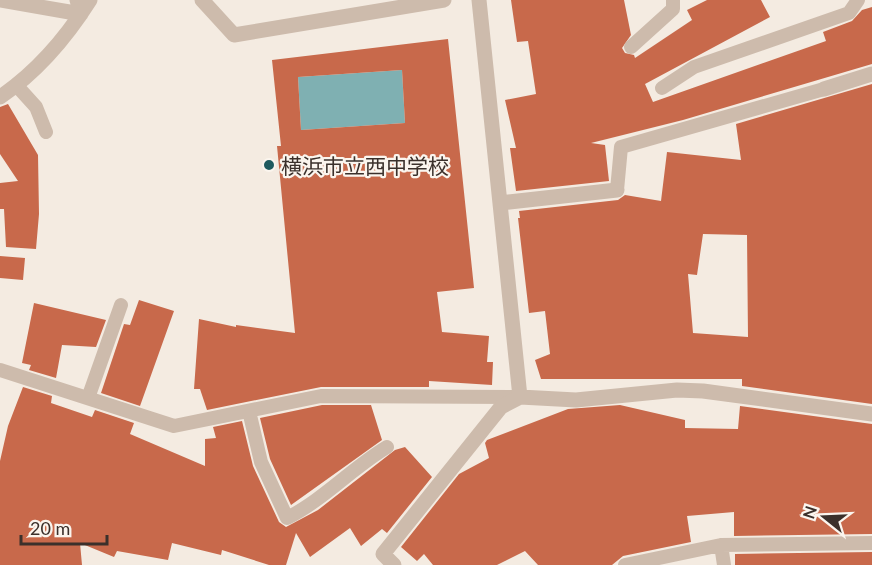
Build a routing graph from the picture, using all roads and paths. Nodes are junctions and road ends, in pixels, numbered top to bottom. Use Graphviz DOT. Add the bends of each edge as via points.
graph roads {
  1 [pos="0,0"];
  2 [pos="90,0"];
  3 [pos="202,0"];
  4 [pos="444,0"];
  5 [pos="479,0"];
  6 [pos="673,0"];
  7 [pos="858,0"];
  8 [pos="382,5"];
  9 [pos="79,7"];
  10 [pos="631,47"];
  11 [pos="872,74"];
  12 [pos="17,86"];
  13 [pos="662,88"];
  14 [pos="824,89"];
  15 [pos="0,97"];
  16 [pos="46,132"];
  17 [pos="617,190"];
  18 [pos="500,203"];
  19 [pos="120,305"];
  20 [pos="0,370"];
  21 [pos="520,397"];
  22 [pos="88,398"];
  23 [pos="249,411"];
  24 [pos="872,414"];
  25 [pos="387,447"];
  26 [pos="872,543"];
  27 [pos="721,545"];
  28 [pos="394,565"];
  29 [pos="625,565"];
  30 [pos="724,565"];
  1 -- 9 [label="street"];
  2 -- 9 [label="street"];
  3 -- 8 [label="street" via="234,35"];
  4 -- 8 [label="street"];
  5 -- 18 [label="street"];
  6 -- 10 [label="lane" via="673,9"];
  7 -- 13 [label="lane" via="849,12 694,66"];
  9 -- 12 [label="street" via="49,55"];
  11 -- 14 [label="street"];
  12 -- 15 [label="street"];
  12 -- 16 [label="lane" via="36,107"];
  14 -- 17 [label="lane" via="621,147"];
  17 -- 18 [label="street"];
  18 -- 21 [label="street"];
  19 -- 22 [label="lane"];
  20 -- 22 [label="lane"];
  21 -- 23 [label="lane" via="321,396"];
  21 -- 24 [label="street" via="576,400 704,391"];
  21 -- 28 [label="street" via="501,407 383,554"];
  22 -- 23 [label="lane" via="174,426"];
  23 -- 25 [label="lane" via="261,462 287,518"];
  26 -- 27 [label="lane"];
  27 -- 29 [label="lane"];
  27 -- 30 [label="lane"];
}
